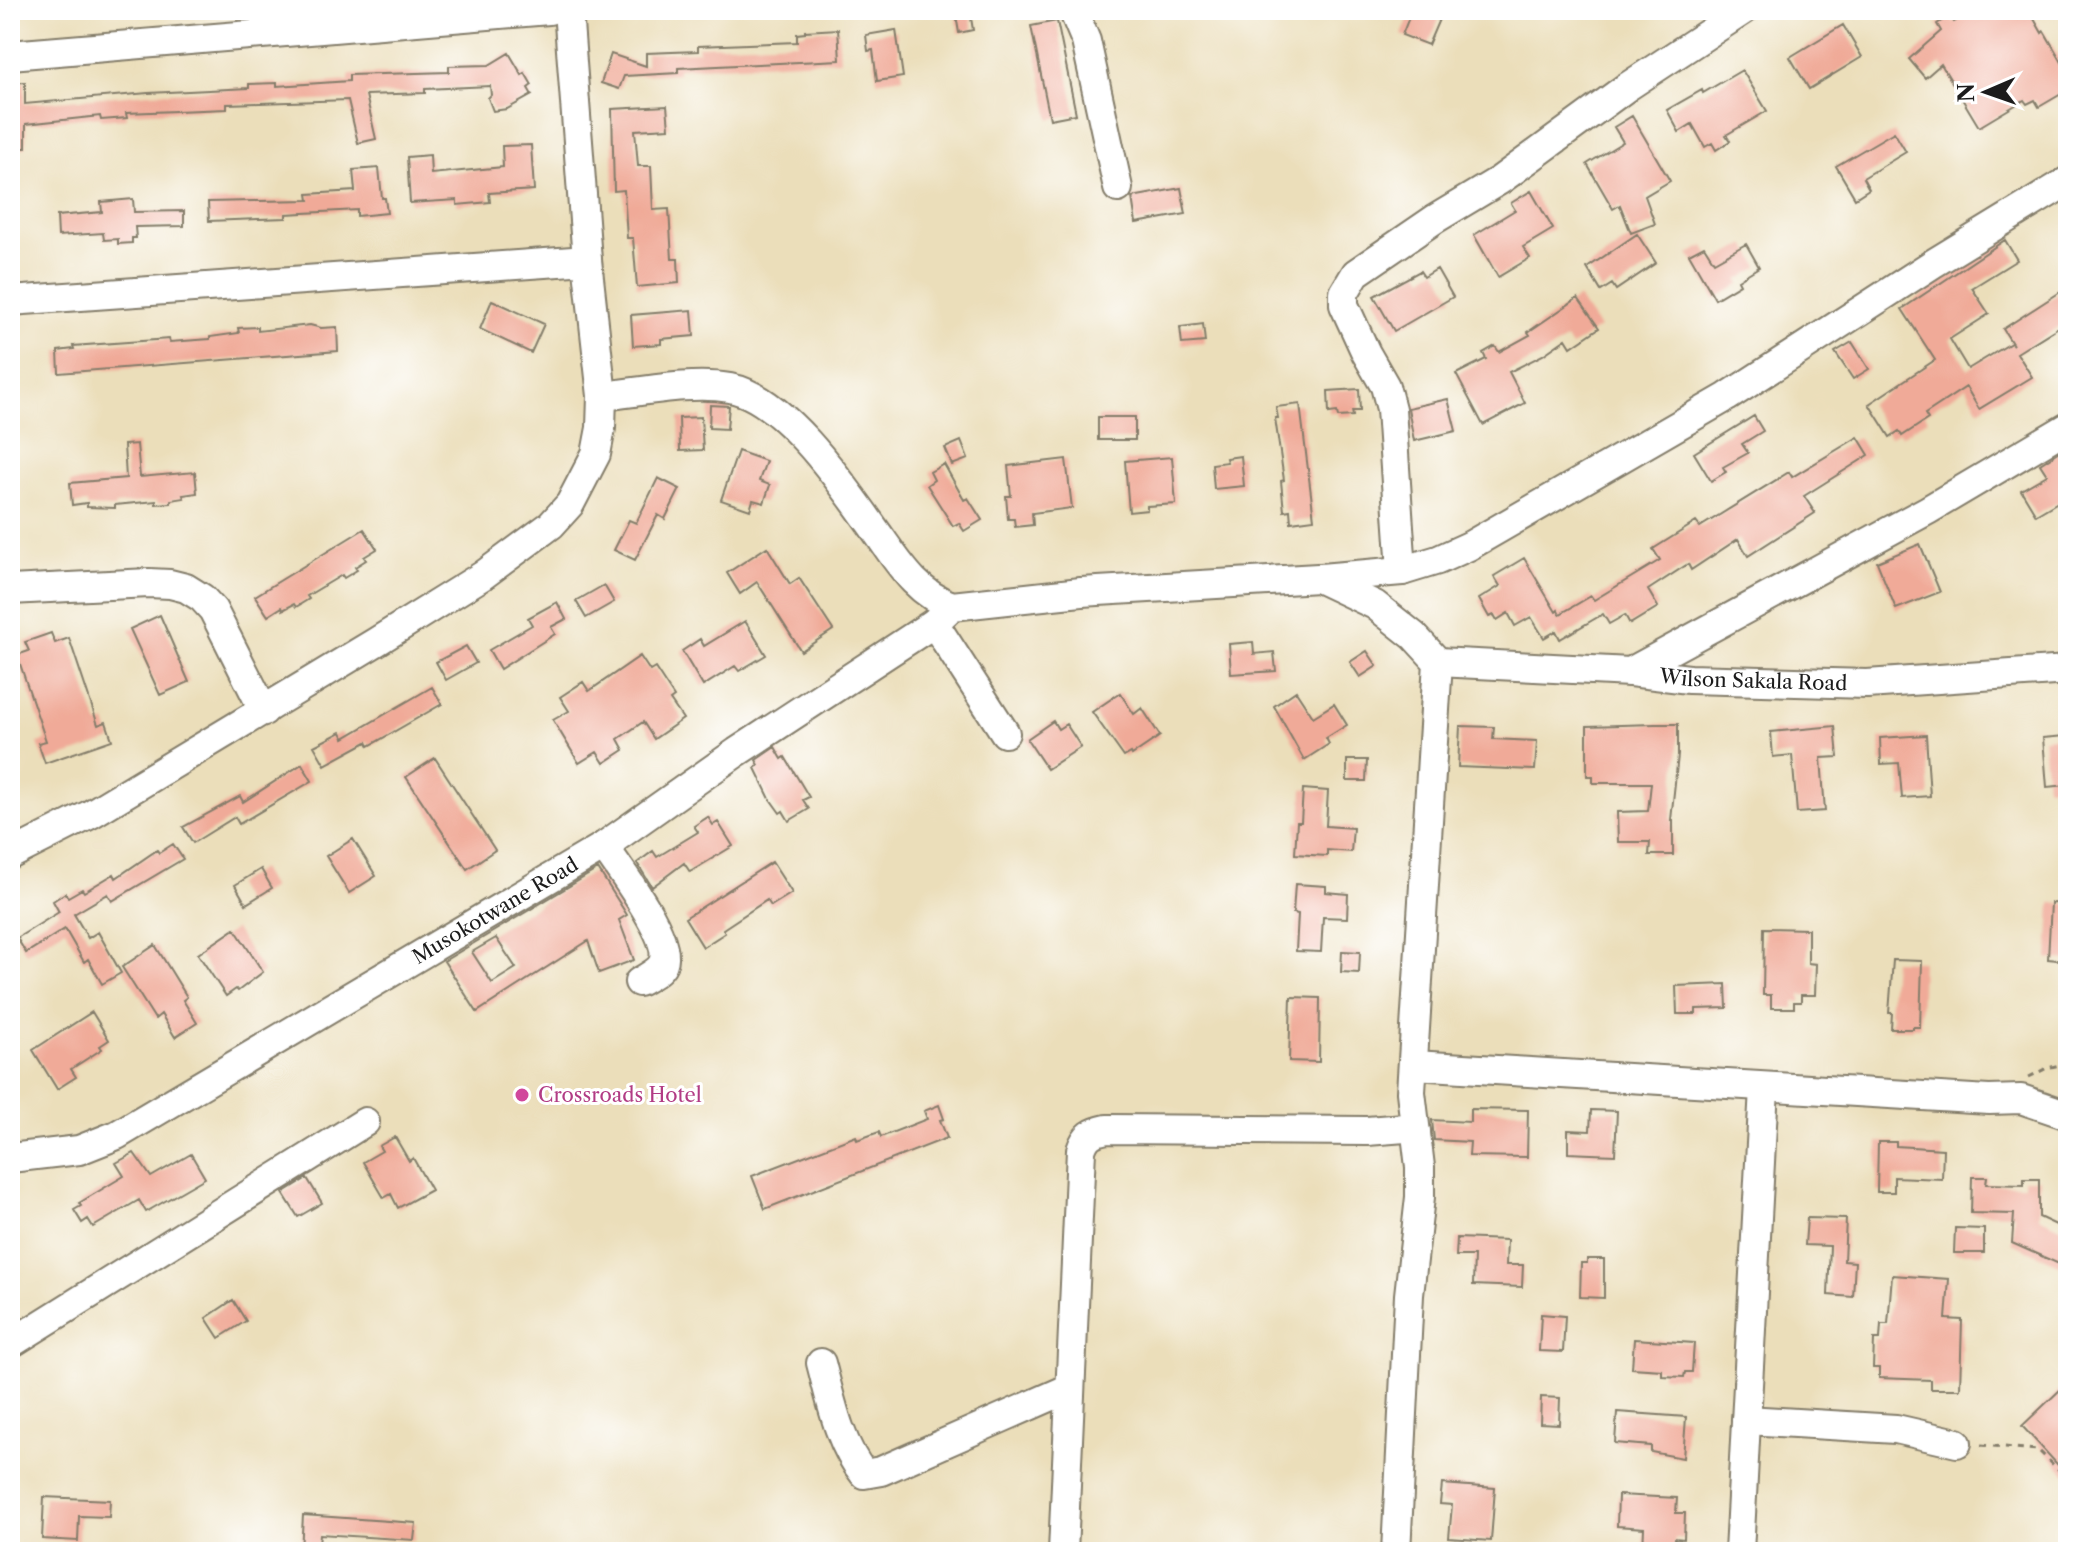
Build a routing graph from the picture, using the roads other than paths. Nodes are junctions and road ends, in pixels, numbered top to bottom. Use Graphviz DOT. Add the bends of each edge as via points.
graph roads {
  1 [pos="549,10"];
  2 [pos="568,10"];
  3 [pos="1073,10"];
  4 [pos="1744,10"];
  5 [pos="346,18"];
  6 [pos="10,55"];
  7 [pos="2068,181"];
  8 [pos="1118,188"];
  9 [pos="587,260"];
  10 [pos="10,301"];
  11 [pos="602,396"];
  12 [pos="2068,427"];
  13 [pos="1402,571"];
  14 [pos="1318,578"];
  15 [pos="10,590"];
  16 [pos="943,614"];
  17 [pos="1438,662"];
  18 [pos="2068,670"];
  19 [pos="1630,672"];
  20 [pos="264,711"];
  21 [pos="1005,733"];
  22 [pos="604,846"];
  23 [pos="10,855"];
  24 [pos="639,982"];
  25 [pos="1414,1065"];
  26 [pos="1764,1088"];
  27 [pos="2068,1115"];
  28 [pos="365,1122"];
  29 [pos="1416,1132"];
  30 [pos="10,1158"];
  31 [pos="10,1344"];
  32 [pos="821,1363"];
  33 [pos="1070,1388"];
  34 [pos="1746,1420"];
  35 [pos="1957,1443"];
  36 [pos="1063,1552"];
  37 [pos="1396,1552"];
  38 [pos="1739,1552"];
  1 -- 5 [label="street"];
  2 -- 9 [label="street"];
  3 -- 8 [label="street" via="1086,41"];
  4 -- 13 [label="street" via="1349,282 1344,293 1347,315 1385,386 1391,409"];
  5 -- 6 [label="street"];
  7 -- 13 [label="street" via="1727,397 1469,546"];
  9 -- 10 [label="street"];
  9 -- 11 [label="street"];
  11 -- 16 [label="street" via="706,386 755,396 832,470"];
  11 -- 20 [label="street" via="596,454 570,504 551,525 482,576"];
  12 -- 19 [label="street" via="1928,510"];
  13 -- 14 [label="street"];
  14 -- 16 [label="street" via="1081,592"];
  14 -- 17 [label="street" via="1375,605"];
  15 -- 20 [label="street" via="149,583 186,588 213,610"];
  16 -- 21 [label="street"];
  16 -- 22 [label="street, Musokotwane Road"];
  17 -- 19 [label="street, Wilson Sakala Road"];
  17 -- 25 [label="street"];
  18 -- 19 [label="street, Wilson Sakala Road" via="1867,684 1689,679"];
  20 -- 23 [label="street" via="91,814"];
  22 -- 24 [label="street" via="664,945 660,969"];
  22 -- 30 [label="street, Musokotwane Road" via="117,1135 79,1150"];
  25 -- 26 [label="street"];
  25 -- 29 [label="street"];
  26 -- 27 [label="street" via="2021,1099"];
  26 -- 34 [label="street"];
  28 -- 31 [label="street"];
  29 -- 33 [label="street" via="1123,1129 1085,1138"];
  29 -- 37 [label="street" via="1420,1197"];
  32 -- 33 [label="street" via="836,1421 864,1474"];
  33 -- 36 [label="street"];
  34 -- 35 [label="street" via="1896,1429"];
  34 -- 38 [label="street"];
}
